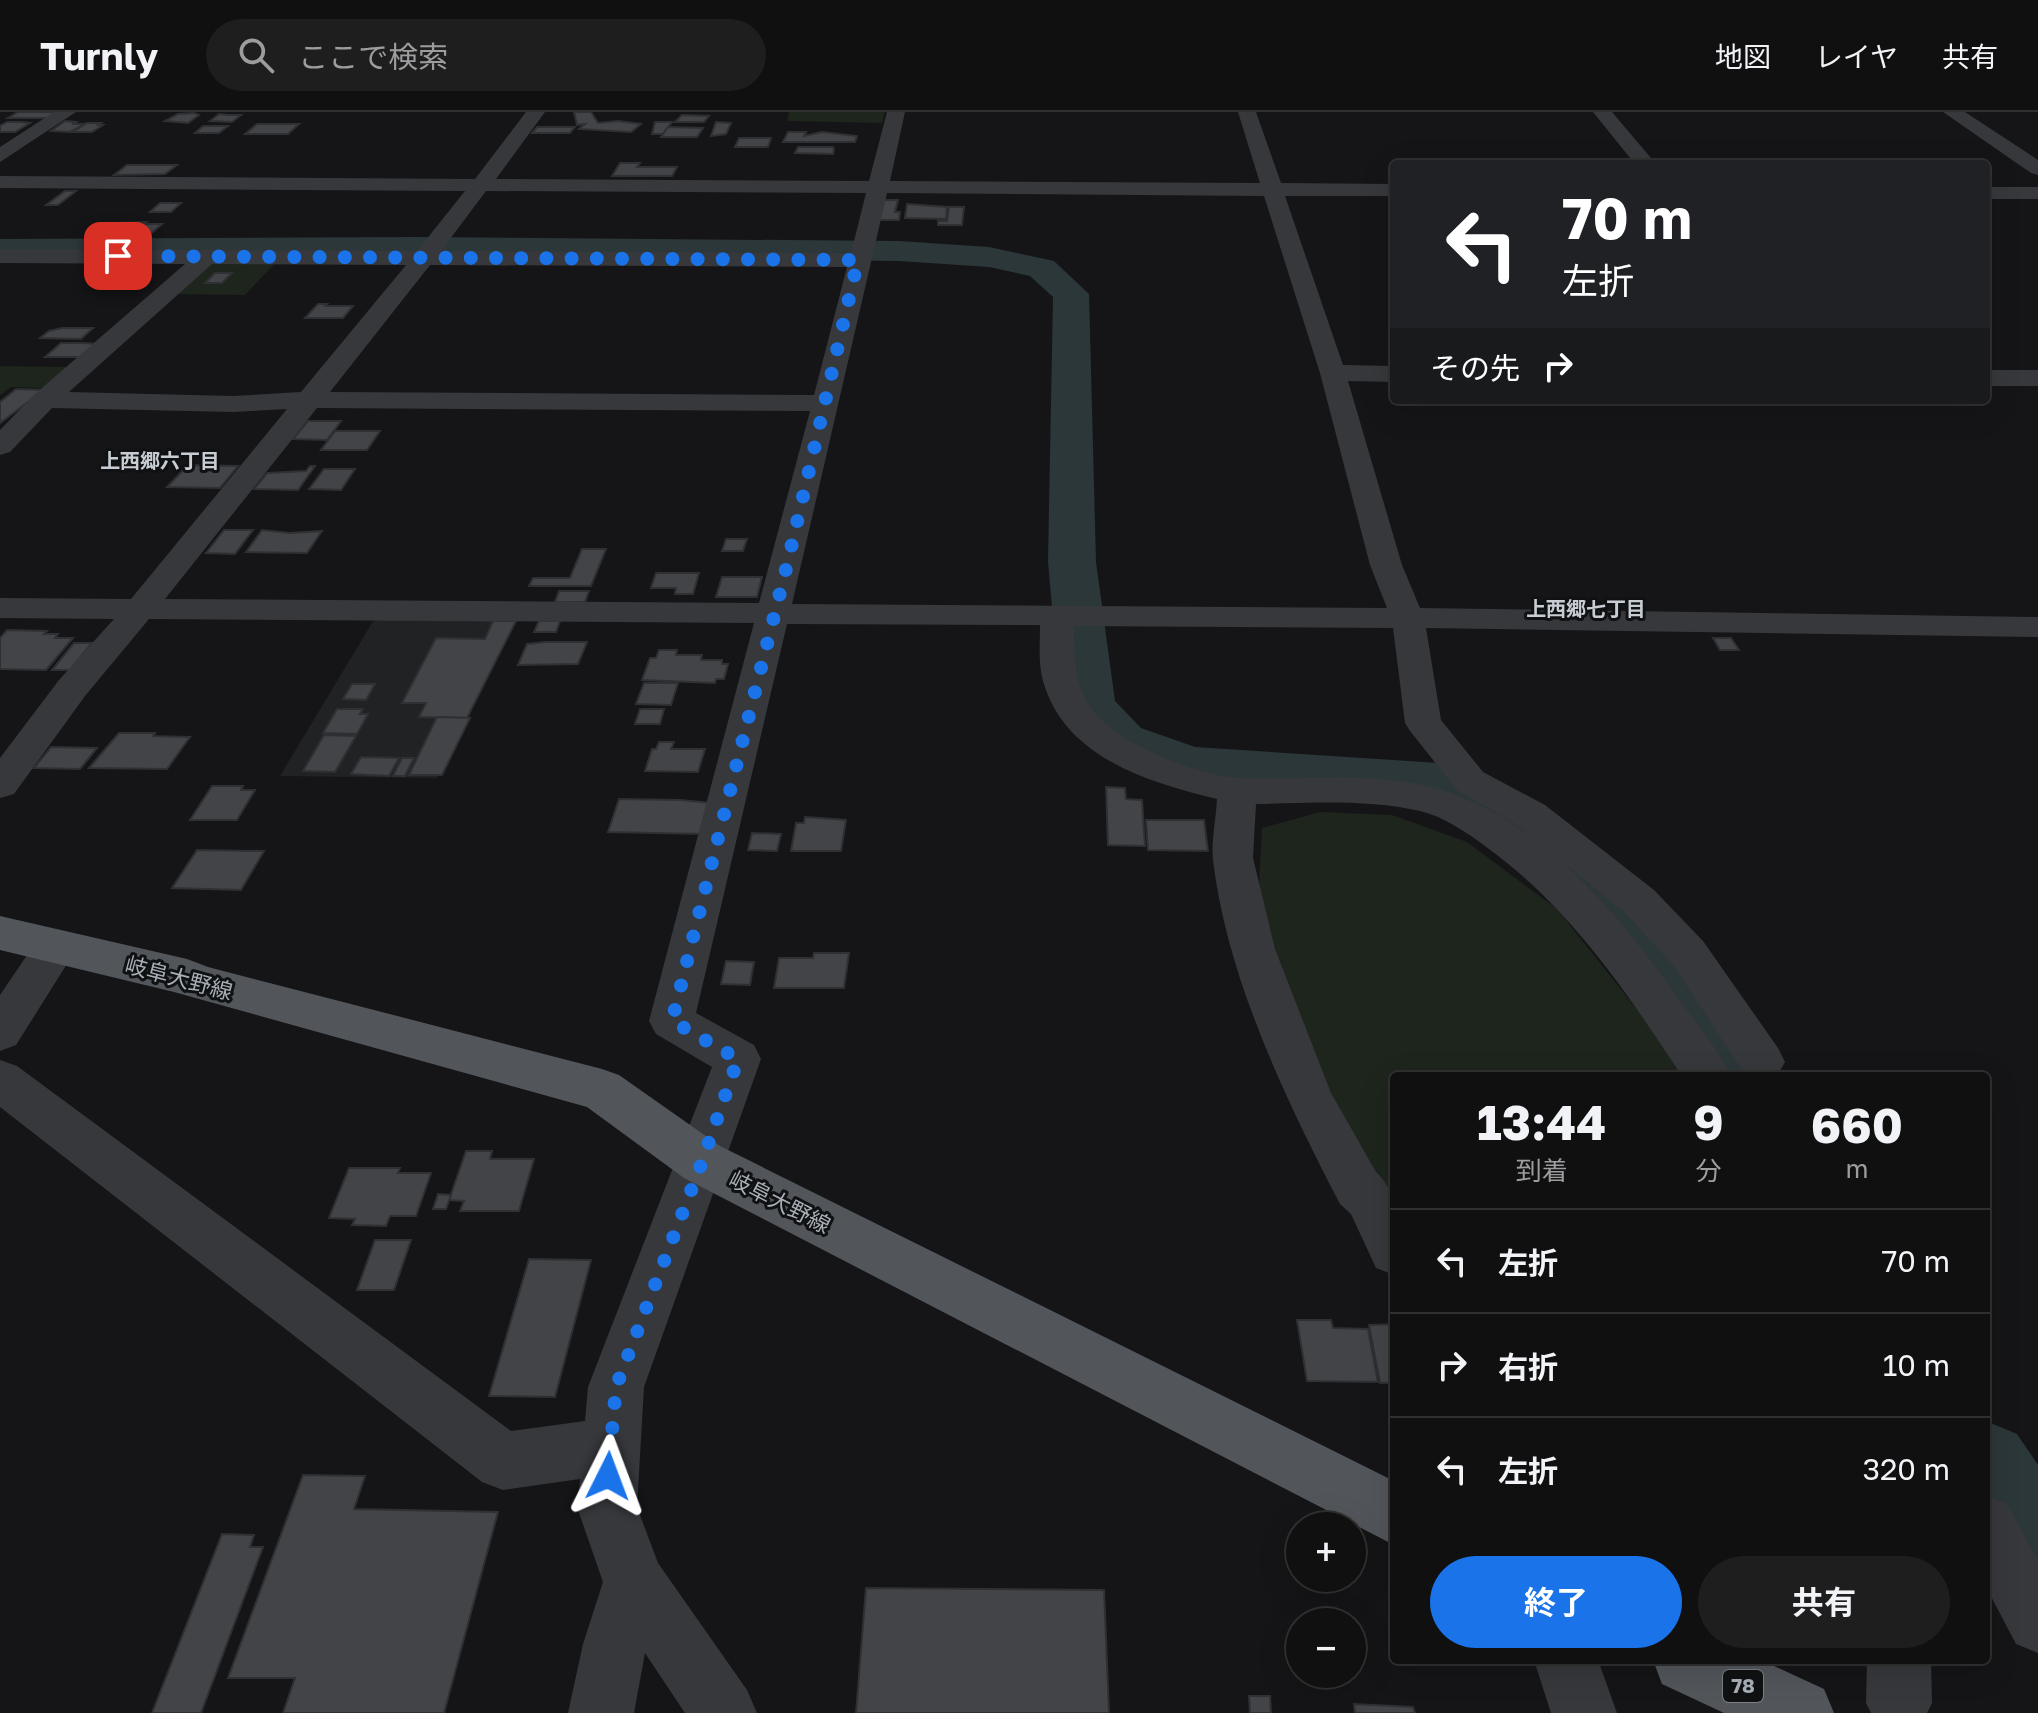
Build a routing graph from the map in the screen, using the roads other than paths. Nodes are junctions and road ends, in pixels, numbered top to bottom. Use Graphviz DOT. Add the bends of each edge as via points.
graph roads {
  1 [pos="67,112"];
  2 [pos="536,112"];
  3 [pos="896,112"];
  4 [pos="1247,112"];
  5 [pos="1602,112"];
  6 [pos="1952,112"];
  7 [pos="0,156"];
  8 [pos="1643,160"];
  9 [pos="2038,169"];
  10 [pos="0,182"];
  11 [pos="480,185"];
  12 [pos="880,188"];
  13 [pos="1274,189"];
  14 [pos="1390,190"];
  15 [pos="1990,193"];
  16 [pos="2038,193"];
  17 [pos="428,252"];
  18 [pos="860,254"];
  19 [pos="0,256"];
  20 [pos="206,257"];
  21 [pos="1333,373"];
  22 [pos="1390,374"];
  23 [pos="1990,378"];
  24 [pos="2038,378"];
  25 [pos="45,400"];
  26 [pos="309,400"];
  27 [pos="824,403"];
  28 [pos="4,438"];
  29 [pos="0,608"];
  30 [pos="141,608"];
  31 [pos="772,614"];
  32 [pos="1057,615"];
  33 [pos="1408,618"];
  34 [pos="2038,627"];
  35 [pos="0,785"];
  36 [pos="1237,791"];
  37 [pos="0,933"];
  38 [pos="55,948"];
  39 [pos="0,1032"];
  40 [pos="1762,1062"];
  41 [pos="1705,1072"];
  42 [pos="0,1080"];
  43 [pos="702,1162"];
  44 [pos="1390,1243"];
  45 [pos="609,1446"];
  46 [pos="1390,1512"];
  47 [pos="1990,1532"];
  48 [pos="634,1582"];
  49 [pos="2038,1622"];
  50 [pos="1567,1664"];
  51 [pos="1695,1664"];
  52 [pos="601,1713"];
  53 [pos="724,1713"];
  54 [pos="1584,1713"];
  55 [pos="1800,1713"];
  1 -- 7 [label="street"];
  2 -- 11 [label="street"];
  3 -- 12 [label="street"];
  4 -- 13 [label="street"];
  5 -- 8 [label="street"];
  6 -- 9 [label="street"];
  10 -- 11 [label="street"];
  11 -- 12 [label="street"];
  11 -- 17 [label="street"];
  12 -- 13 [label="street"];
  12 -- 18 [label="street"];
  13 -- 14 [label="street"];
  13 -- 21 [label="street"];
  15 -- 16 [label="street"];
  17 -- 18 [label="street"];
  17 -- 20 [label="street"];
  17 -- 26 [label="street"];
  18 -- 27 [label="street"];
  19 -- 20 [label="street"];
  20 -- 25 [label="street"];
  21 -- 22 [label="street"];
  21 -- 33 [label="street" via="1386,565"];
  23 -- 24 [label="street"];
  25 -- 26 [label="street"];
  25 -- 28 [label="street"];
  26 -- 27 [label="street"];
  26 -- 30 [label="street"];
  27 -- 31 [label="street"];
  29 -- 30 [label="street"];
  30 -- 31 [label="street"];
  30 -- 35 [label="street" via="72,688"];
  31 -- 32 [label="street"];
  31 -- 43 [label="street" via="672,1021 738,1059"];
  32 -- 33 [label="street"];
  32 -- 36 [label="street" via="1060,680 1071,711 1115,750 1173,775"];
  33 -- 34 [label="street"];
  33 -- 40 [label="street" via="1423,723 1470,781 1531,815 1639,901 1688,953"];
  36 -- 41 [label="street" via="1382,792 1430,800 1469,816 1517,847 1578,902 1639,976"];
  36 -- 44 [label="street" via="1233,858 1253,949 1310,1099"];
  37 -- 38 [label="main road, 岐阜大野線"];
  38 -- 39 [label="street"];
  38 -- 43 [label="main road, 岐阜大野線" via="187,977 602,1090"];
  42 -- 45 [label="street" via="503,1461"];
  43 -- 45 [label="street" via="616,1387"];
  43 -- 46 [label="main road, 岐阜大野線"];
  45 -- 48 [label="street" via="607,1507"];
  47 -- 49 [label="street"];
  48 -- 52 [label="street"];
  48 -- 53 [label="street"];
  50 -- 54 [label="street"];
  51 -- 55 [label="main road, 78"];
}
